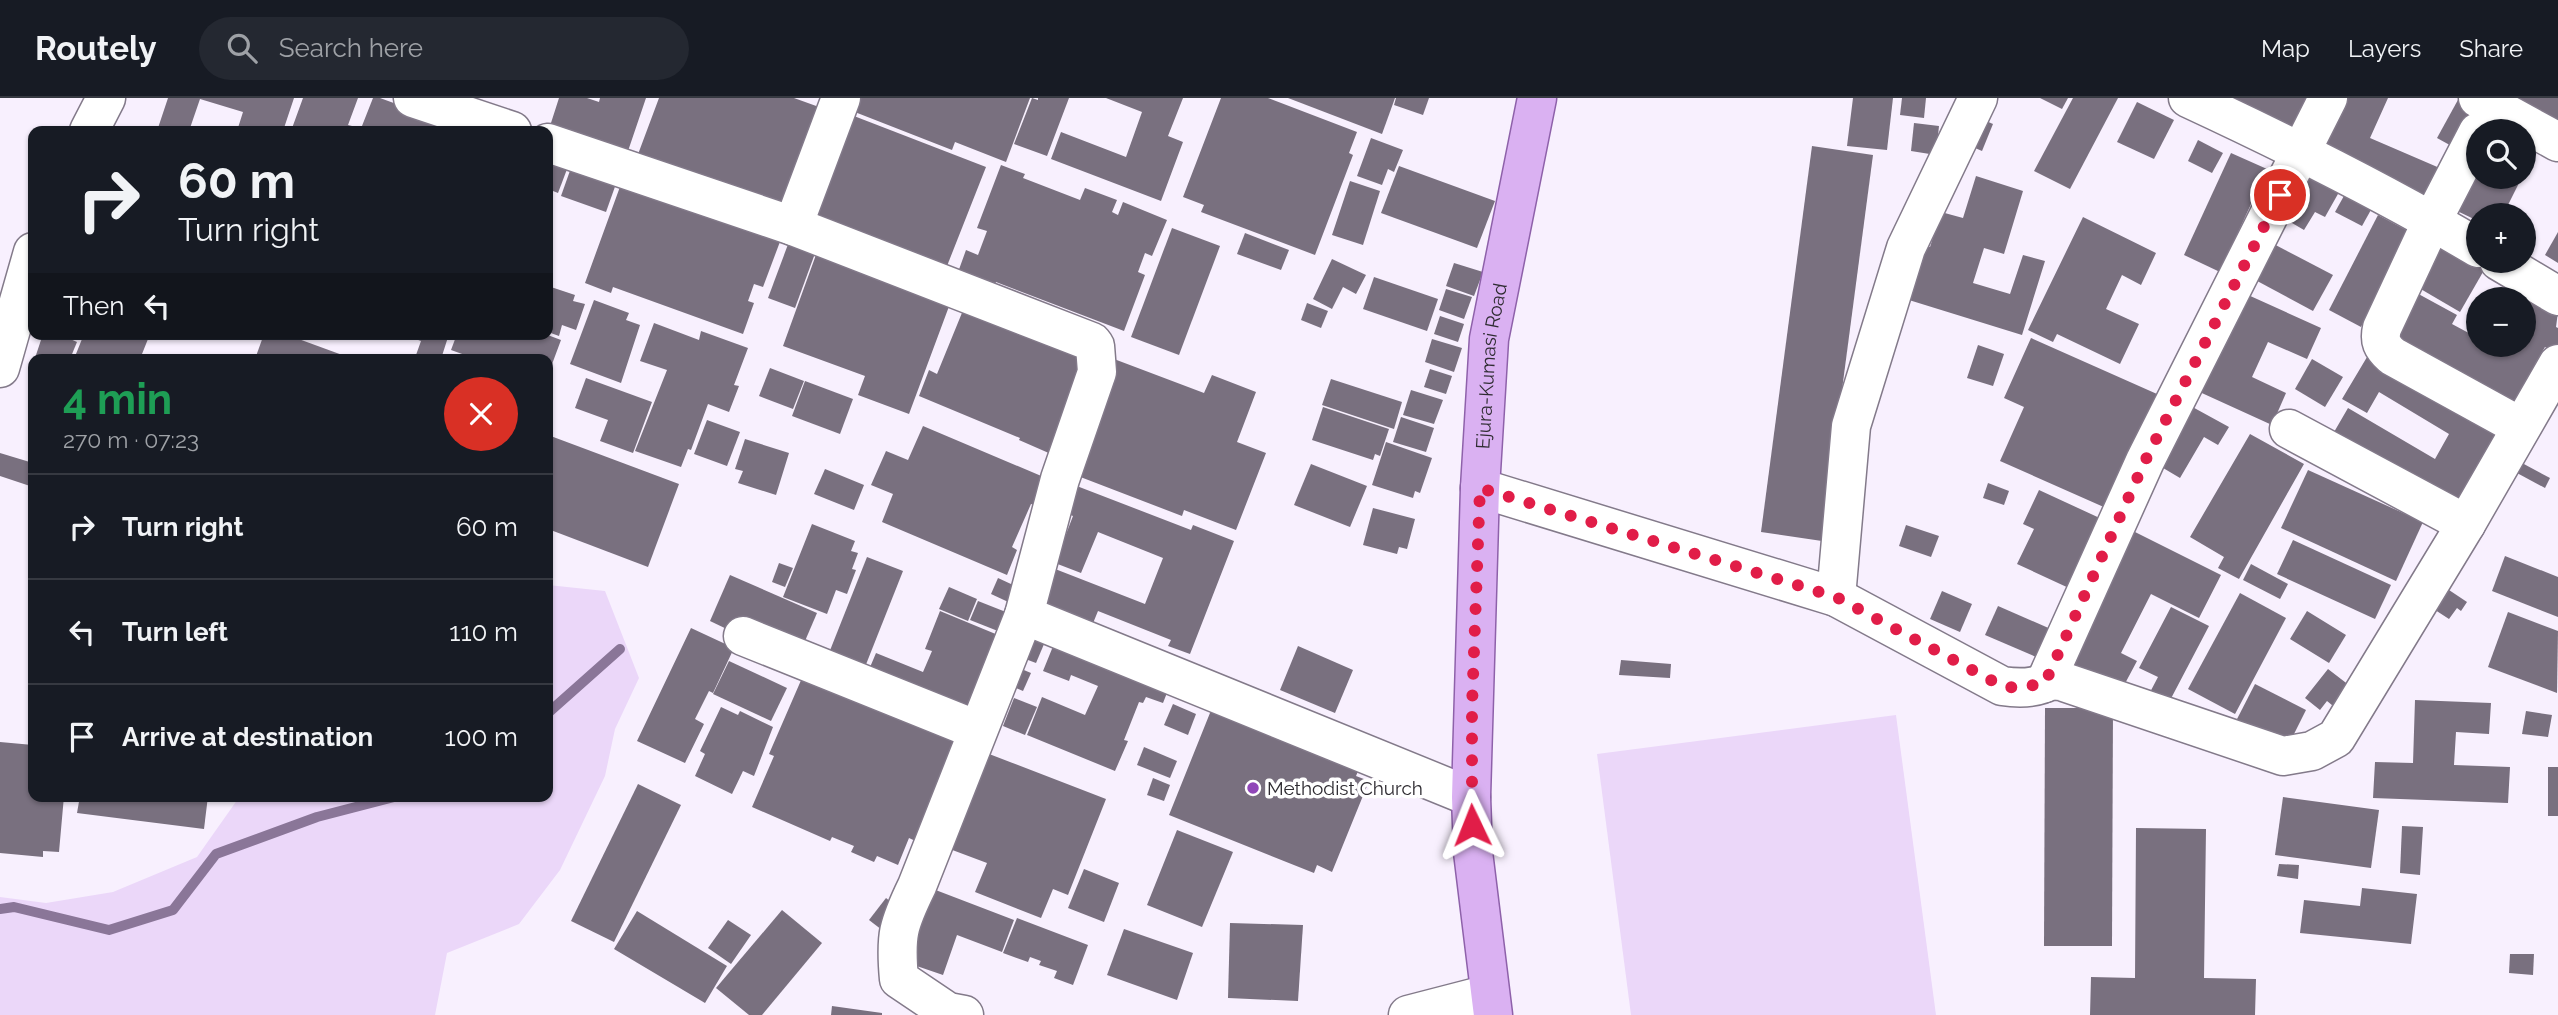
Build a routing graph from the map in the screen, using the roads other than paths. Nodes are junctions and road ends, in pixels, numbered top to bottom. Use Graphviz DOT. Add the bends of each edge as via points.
graph roads {
  1 [pos="106,98"];
  2 [pos="413,98"];
  3 [pos="1537,98"];
  4 [pos="1978,98"];
  5 [pos="2188,98"];
  6 [pos="2328,98"];
  7 [pos="829,102"];
  8 [pos="2484,113"];
  9 [pos="92,126"];
  10 [pos="497,126"];
  11 [pos="2558,142"];
  12 [pos="553,145"];
  13 [pos="2302,151"];
  14 [pos="2432,221"];
  15 [pos="793,226"];
  16 [pos="2466,241"];
  17 [pos="28,269"];
  18 [pos="2519,273"];
  19 [pos="2558,296"];
  20 [pos="2558,364"];
  21 [pos="0,368"];
  22 [pos="2521,427"];
  23 [pos="2290,429"];
  24 [pos="1480,488"];
  25 [pos="2466,524"];
  26 [pos="1836,597"];
  27 [pos="1024,615"];
  28 [pos="743,636"];
  29 [pos="2045,683"];
  30 [pos="978,730"];
  31 [pos="1471,797"];
  32 [pos="1491,1005"];
  33 [pos="964,1015"];
  34 [pos="1408,1015"];
  1 -- 9 [label="street"];
  2 -- 10 [label="street"];
  3 -- 24 [label="main road, Ejura-Kumasi Road" via="1489,339"];
  4 -- 26 [label="street" via="1906,248 1851,426"];
  5 -- 13 [label="street"];
  6 -- 13 [label="street"];
  7 -- 15 [label="street"];
  8 -- 11 [label="street"];
  8 -- 14 [label="street"];
  12 -- 15 [label="street"];
  13 -- 14 [label="street"];
  13 -- 29 [label="street" via="2145,461"];
  14 -- 16 [label="street"];
  14 -- 22 [label="street" via="2382,328 2383,348"];
  15 -- 27 [label="street" via="1095,346 1097,372 1060,479"];
  17 -- 21 [label="street"];
  18 -- 19 [label="street"];
  20 -- 22 [label="street"];
  22 -- 25 [label="street"];
  23 -- 25 [label="street"];
  24 -- 26 [label="street"];
  24 -- 31 [label="main road, Ejura-Kumasi Road"];
  25 -- 29 [label="street" via="2336,738 2312,751 2283,756 2062,681"];
  26 -- 29 [label="street" via="2002,686"];
  27 -- 30 [label="street"];
  27 -- 31 [label="street"];
  28 -- 30 [label="street"];
  30 -- 33 [label="street" via="896,942 899,979 948,1012"];
  31 -- 32 [label="main road, Ejura-Kumasi Road"];
  32 -- 34 [label="street"];
}
